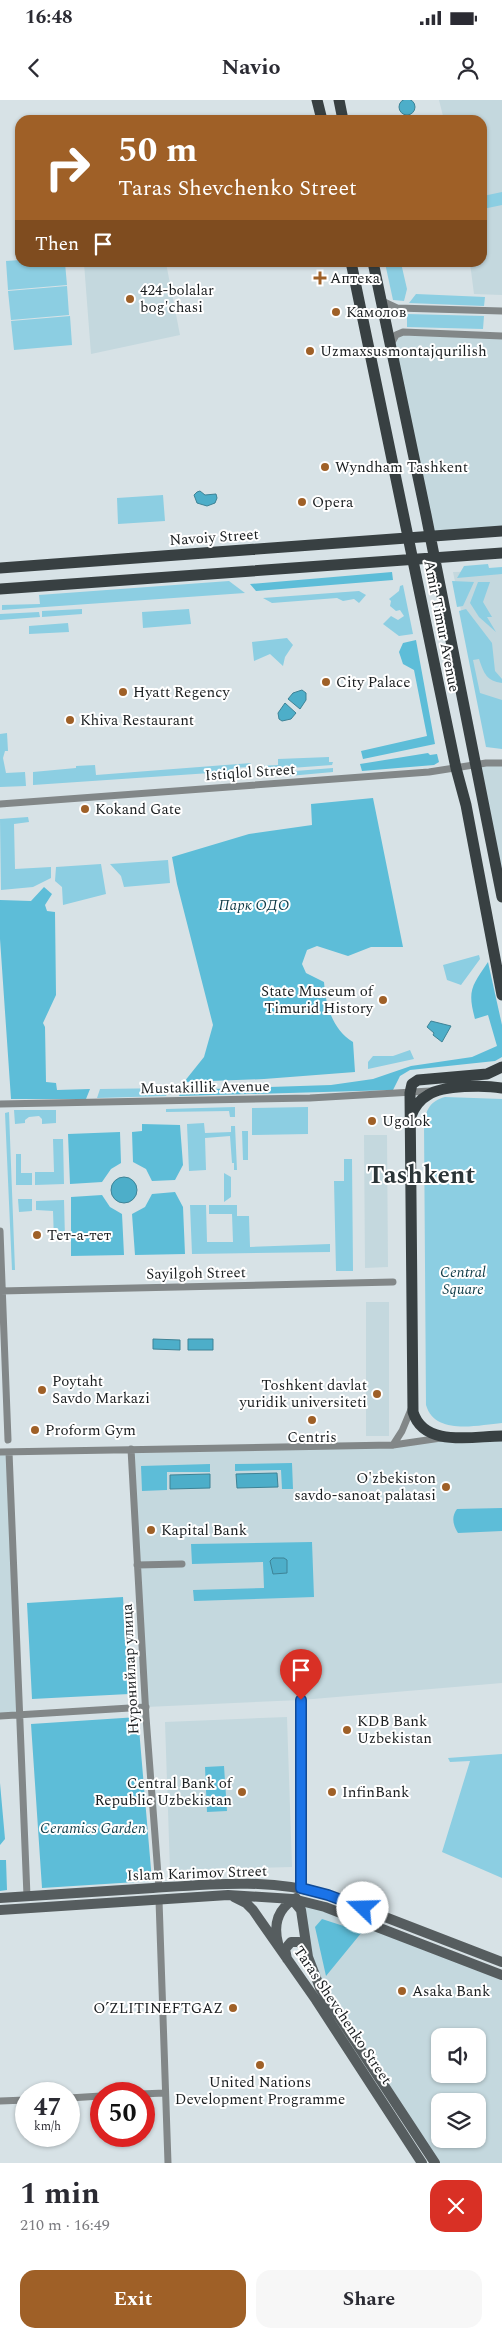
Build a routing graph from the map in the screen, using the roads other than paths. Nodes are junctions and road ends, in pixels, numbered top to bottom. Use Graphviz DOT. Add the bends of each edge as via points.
graph roads {
  1 [pos="317,100"];
  2 [pos="339,100"];
  3 [pos="321,115"];
  4 [pos="342,115"];
  5 [pos="352,267"];
  6 [pos="374,267"];
  7 [pos="380,300"];
  8 [pos="502,311"];
  9 [pos="502,336"];
  10 [pos="390,345"];
  11 [pos="401,396"];
  12 [pos="380,401"];
  13 [pos="502,531"];
  14 [pos="431,536"];
  15 [pos="409,538"];
  16 [pos="502,553"];
  17 [pos="435,557"];
  18 [pos="414,559"];
  19 [pos="0,568"];
  20 [pos="0,589"];
  21 [pos="502,763"];
  22 [pos="476,764"];
  23 [pos="456,768"];
  24 [pos="0,804"];
  25 [pos="502,897"];
  26 [pos="502,995"];
  27 [pos="502,1067"];
  28 [pos="502,1088"];
  29 [pos="442,1090"];
  30 [pos="410,1093"];
  31 [pos="0,1104"];
  32 [pos="410,1122"];
  33 [pos="0,1230"];
  34 [pos="393,1282"];
  35 [pos="1,1291"];
  36 [pos="412,1406"];
  37 [pos="502,1436"];
  38 [pos="444,1437"];
  39 [pos="8,1440"];
  40 [pos="393,1444"];
  41 [pos="131,1449"];
  42 [pos="0,1452"];
  43 [pos="9,1452"];
  44 [pos="182,1564"];
  45 [pos="137,1566"];
  46 [pos="301,1700"];
  47 [pos="146,1707"];
  48 [pos="19,1715"];
  49 [pos="0,1716"];
  50 [pos="276,1885"];
  51 [pos="158,1888"];
  52 [pos="301,1888"];
  53 [pos="318,1892"];
  54 [pos="228,1895"];
  55 [pos="27,1896"];
  56 [pos="0,1898"];
  57 [pos="293,1899"];
  58 [pos="159,1900"];
  59 [pos="316,1904"];
  60 [pos="28,1908"];
  61 [pos="0,1910"];
  62 [pos="302,1919"];
  63 [pos="280,1949"];
  64 [pos="306,1949"];
  65 [pos="287,1959"];
  66 [pos="502,1962"];
  67 [pos="502,1975"];
  68 [pos="155,2093"];
  69 [pos="165,2093"];
  70 [pos="15,2100"];
  71 [pos="0,2101"];
  72 [pos="168,2163"];
  73 [pos="422,2163"];
  74 [pos="435,2163"];
  1 -- 3 [label="main road"];
  2 -- 4 [label="main road"];
  5 -- 12 [label="main road, Amir Timur Avenue"];
  6 -- 7 [label="main road, Amir Timur Avenue"];
  7 -- 8 [label="street" via="397,308"];
  7 -- 10 [label="main road, Amir Timur Avenue"];
  9 -- 10 [label="street" via="403,332 396,335"];
  10 -- 11 [label="main road, Amir Timur Avenue"];
  11 -- 12 [label="main road"];
  11 -- 14 [label="main road, Amir Timur Avenue"];
  12 -- 15 [label="main road, Amir Timur Avenue"];
  13 -- 14 [label="main road, Navoiy Street"];
  14 -- 15 [label="main road, Navoiy Street"];
  14 -- 17 [label="main road, Amir Timur Avenue"];
  15 -- 18 [label="main road, Amir Timur Avenue"];
  15 -- 19 [label="main road, Navoiy Street"];
  16 -- 17 [label="main road"];
  17 -- 18 [label="main road"];
  17 -- 22 [label="main road, Amir Timur Avenue"];
  18 -- 20 [label="main road"];
  18 -- 23 [label="main road, Amir Timur Avenue"];
  21 -- 22 [label="street, Istiqlol Street"];
  22 -- 23 [label="street, Istiqlol Street"];
  22 -- 25 [label="main road, Amir Timur Avenue"];
  23 -- 24 [label="street, Istiqlol Street"];
  23 -- 26 [label="main road, Amir Timur Avenue" via="468,814"];
  27 -- 30 [label="main road" via="488,1074 420,1080 412,1084"];
  28 -- 29 [label="main road"];
  29 -- 30 [label="street, Mustakillik Avenue"];
  29 -- 32 [label="main road" via="423,1098 415,1107"];
  30 -- 31 [label="street, Mustakillik Avenue"];
  30 -- 32 [label="main road"];
  32 -- 36 [label="main road"];
  33 -- 35 [label="street"];
  34 -- 35 [label="street, Sayilgoh Street"];
  35 -- 39 [label="street"];
  36 -- 38 [label="main road" via="420,1426"];
  36 -- 40 [label="street"];
  37 -- 38 [label="main road"];
  38 -- 40 [label="street"];
  40 -- 41 [label="street"];
  41 -- 43 [label="street"];
  41 -- 45 [label="street, Нуронийлар улица"];
  42 -- 43 [label="street"];
  43 -- 48 [label="street"];
  44 -- 45 [label="street"];
  45 -- 47 [label="street, Нуронийлар улица"];
  46 -- 52 [label="street"];
  47 -- 48 [label="street"];
  47 -- 51 [label="street, Нуронийлар улица"];
  48 -- 49 [label="street"];
  48 -- 55 [label="street"];
  50 -- 51 [label="main road, Islam Karimov Street"];
  50 -- 52 [label="main road, Islam Karimov Street"];
  50 -- 57 [label="main road, Taras Shevchenko Street"];
  51 -- 55 [label="main road, Islam Karimov Street"];
  52 -- 53 [label="main road, Islam Karimov Street"];
  53 -- 57 [label="main road"];
  53 -- 66 [label="main road, Islam Karimov Street"];
  54 -- 57 [label="main road, Islam Karimov Street"];
  54 -- 58 [label="main road, Islam Karimov Street"];
  54 -- 63 [label="main road, Taras Shevchenko Street" via="251,1907"];
  55 -- 56 [label="main road, Islam Karimov Street"];
  55 -- 60 [label="main road"];
  57 -- 59 [label="main road"];
  57 -- 62 [label="main road, Taras Shevchenko Street" via="299,1906"];
  57 -- 63 [label="main road" via="277,1919"];
  58 -- 60 [label="main road, Islam Karimov Street"];
  58 -- 69 [label="street"];
  59 -- 62 [label="main road" via="306,1909"];
  59 -- 67 [label="main road"];
  60 -- 61 [label="main road, Islam Karimov Street"];
  62 -- 64 [label="main road, Taras Shevchenko Street"];
  63 -- 65 [label="main road, Taras Shevchenko Street"];
  64 -- 65 [label="main road" via="301,1942 292,1941 285,1949"];
  64 -- 74 [label="main road, Taras Shevchenko Street" via="320,1988"];
  65 -- 73 [label="main road, Taras Shevchenko Street"];
  68 -- 69 [label="street"];
  69 -- 72 [label="street"];
  70 -- 71 [label="street"];
}
